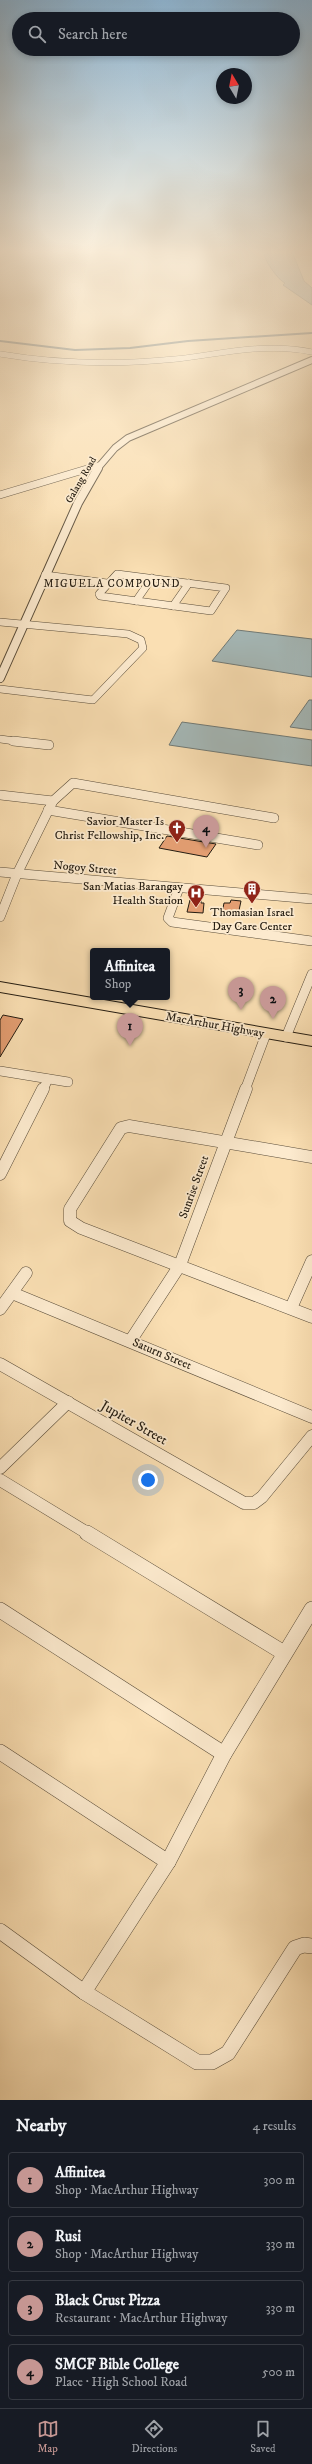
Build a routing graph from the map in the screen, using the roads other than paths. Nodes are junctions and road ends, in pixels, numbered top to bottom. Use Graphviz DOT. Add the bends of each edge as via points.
graph roads {
  1 [pos="241,352"];
  2 [pos="0,354"];
  3 [pos="312,360"];
  4 [pos="99,465"];
  5 [pos="0,495"];
  6 [pos="46,576"];
  7 [pos="152,578"];
  8 [pos="107,583"];
  9 [pos="189,583"];
  10 [pos="136,601"];
  11 [pos="173,606"];
  12 [pos="0,622"];
  13 [pos="26,623"];
  14 [pos="0,678"];
  15 [pos="0,689"];
  16 [pos="0,739"];
  17 [pos="49,745"];
  18 [pos="0,795"];
  19 [pos="52,801"];
  20 [pos="48,810"];
  21 [pos="274,818"];
  22 [pos="258,845"];
  23 [pos="0,872"];
  24 [pos="17,874"];
  25 [pos="179,888"];
  26 [pos="312,899"];
  27 [pos="0,917"];
  28 [pos="312,941"];
  29 [pos="312,974"];
  30 [pos="0,987"];
  31 [pos="266,1034"];
  32 [pos="286,1037"];
  33 [pos="312,1041"];
  34 [pos="0,1071"];
  35 [pos="48,1079"];
  36 [pos="68,1082"];
  37 [pos="225,1141"];
  38 [pos="312,1157"];
  39 [pos="0,1174"];
  40 [pos="312,1261"];
  41 [pos="180,1265"];
  42 [pos="26,1272"];
  43 [pos="12,1293"];
  44 [pos="0,1308"];
  45 [pos="291,1308"];
  46 [pos="312,1317"];
  47 [pos="131,1340"];
  48 [pos="0,1364"];
  49 [pos="68,1402"];
  50 [pos="312,1416"];
  51 [pos="312,1436"];
  52 [pos="0,1468"];
  53 [pos="0,1480"];
  54 [pos="312,1609"];
  55 [pos="0,1610"];
  56 [pos="284,1653"];
  57 [pos="0,1752"];
  58 [pos="224,1754"];
  59 [pos="168,1862"];
  60 [pos="0,1931"];
  61 [pos="312,1946"];
  62 [pos="84,1992"];
  1 -- 2 [label="street" via="123,364 47,362"];
  3 -- 4 [label="street, Galang Road" via="128,438 116,446"];
  4 -- 5 [label="street"];
  4 -- 6 [label="street, Galang Road" via="76,506"];
  6 -- 8 [label="street"];
  6 -- 13 [label="street, Galang Road"];
  7 -- 8 [label="street" via="117,574"];
  7 -- 9 [label="street"];
  7 -- 10 [label="street"];
  8 -- 10 [label="street" via="100,596"];
  9 -- 11 [label="street"];
  9 -- 11 [label="street" via="226,588 211,611"];
  10 -- 11 [label="street"];
  12 -- 13 [label="street"];
  13 -- 14 [label="street, Galang Road"];
  13 -- 15 [label="street" via="128,634 141,640 143,648 93,700"];
  16 -- 17 [label="street"];
  18 -- 19 [label="street"];
  19 -- 20 [label="street"];
  19 -- 21 [label="street" via="68,786 78,783"];
  20 -- 22 [label="street"];
  20 -- 24 [label="street"];
  23 -- 24 [label="street, Nogoy Street"];
  24 -- 25 [label="street, Nogoy Street"];
  24 -- 27 [label="street"];
  25 -- 26 [label="street, Nogoy Street"];
  25 -- 28 [label="street" via="168,918 172,922"];
  29 -- 32 [label="street"];
  30 -- 31 [label="highway, MacArthur Highway"];
  31 -- 32 [label="highway, MacArthur Highway"];
  31 -- 37 [label="street, Sunrise Street"];
  32 -- 33 [label="highway, MacArthur Highway"];
  34 -- 35 [label="street"];
  35 -- 36 [label="street"];
  35 -- 39 [label="street"];
  37 -- 38 [label="street"];
  37 -- 41 [label="street, Sunrise Street"];
  37 -- 41 [label="street" via="139,1126 121,1128 70,1209 70,1221 81,1228"];
  40 -- 45 [label="street"];
  41 -- 45 [label="street"];
  41 -- 47 [label="street, Sunrise Street"];
  42 -- 43 [label="street"];
  43 -- 44 [label="street"];
  43 -- 47 [label="street, Saturn Street"];
  45 -- 46 [label="street"];
  47 -- 50 [label="street, Saturn Street"];
  48 -- 49 [label="street, Jupiter Street"];
  49 -- 51 [label="street, Jupiter Street" via="244,1503 254,1503 262,1497"];
  49 -- 52 [label="street"];
  53 -- 56 [label="street"];
  54 -- 56 [label="street"];
  55 -- 58 [label="street"];
  56 -- 58 [label="street"];
  57 -- 59 [label="street"];
  58 -- 59 [label="street"];
  59 -- 62 [label="street"];
  60 -- 62 [label="street"];
  61 -- 62 [label="street" via="295,1948 228,2053 212,2062 197,2062"];
}
